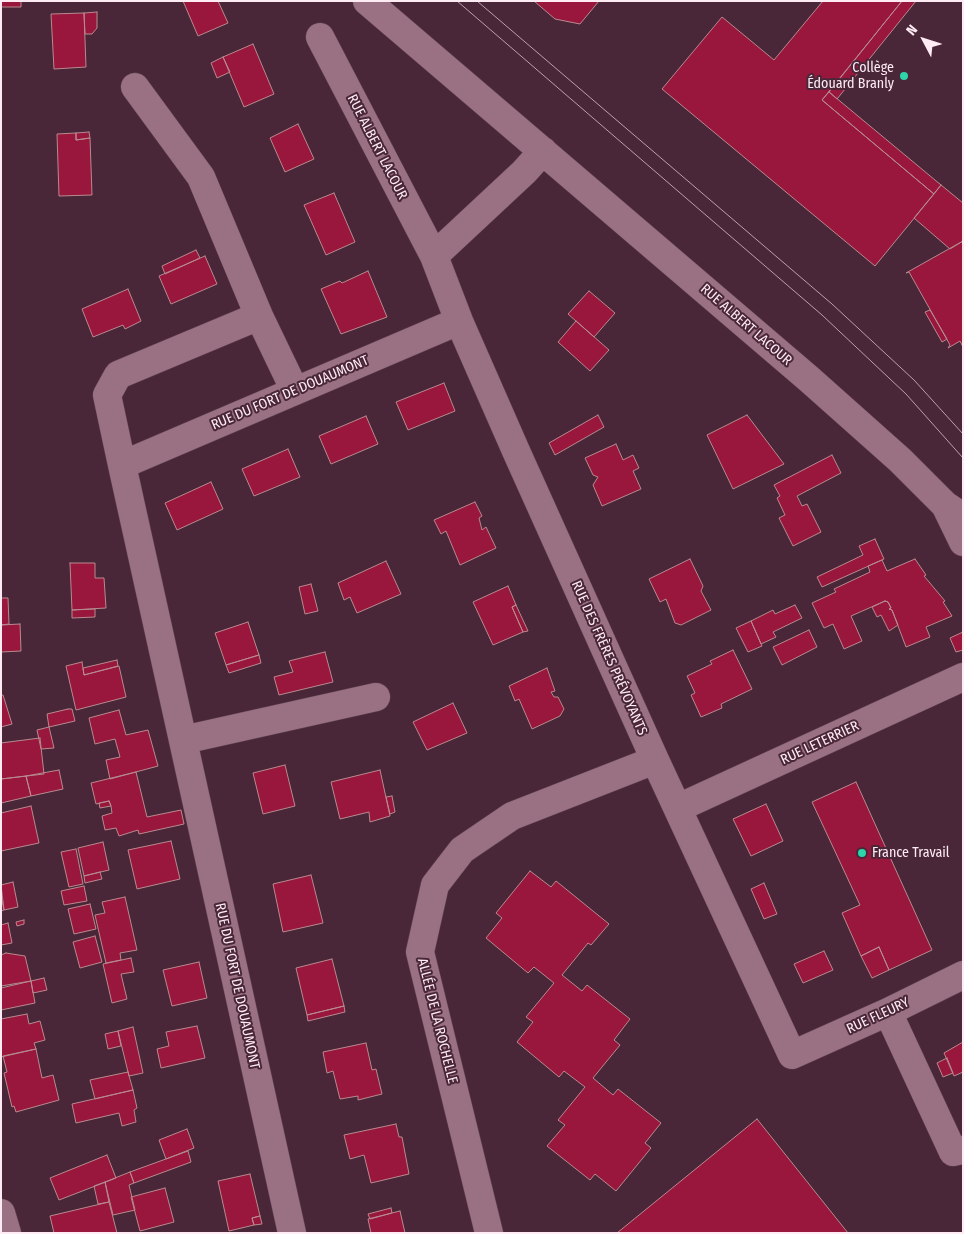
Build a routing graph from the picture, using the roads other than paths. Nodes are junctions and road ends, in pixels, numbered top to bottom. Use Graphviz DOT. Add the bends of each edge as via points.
graph roads {
  1 [pos="368,1"];
  2 [pos="320,36"];
  3 [pos="135,87"];
  4 [pos="542,151"];
  5 [pos="434,256"];
  6 [pos="259,316"];
  7 [pos="458,321"];
  8 [pos="295,390"];
  9 [pos="122,465"];
  10 [pos="954,511"];
  11 [pos="963,542"];
  12 [pos="963,676"];
  13 [pos="376,697"];
  14 [pos="183,740"];
  15 [pos="655,760"];
  16 [pos="678,808"];
  17 [pos="963,975"];
  18 [pos="888,1012"];
  19 [pos="792,1055"];
  20 [pos="963,1150"];
  21 [pos="1,1213"];
  22 [pos="7,1233"];
  23 [pos="292,1233"];
  24 [pos="489,1233"];
  1 -- 4 [label="street, RUE ALBERT LACOUR"];
  2 -- 5 [label="street, RUE ALBERT LACOUR"];
  3 -- 6 [label="street" via="201,177"];
  4 -- 5 [label="street" via="524,172"];
  4 -- 10 [label="street, RUE ALBERT LACOUR" via="837,404"];
  5 -- 7 [label="street, RUE DES FRÈRES PRÉVOYANTS"];
  6 -- 8 [label="street"];
  6 -- 9 [label="street, RUE DU FORT DE DOUAUMONT" via="118,375 107,395"];
  7 -- 8 [label="street, RUE DU FORT DE DOUAUMONT"];
  7 -- 15 [label="street, RUE DES FRÈRES PRÉVOYANTS"];
  8 -- 9 [label="street, RUE DU FORT DE DOUAUMONT"];
  9 -- 14 [label="street, RUE DU FORT DE DOUAUMONT"];
  10 -- 11 [label="street, RUE ALBERT LACOUR"];
  12 -- 16 [label="street, RUE LETERRIER"];
  13 -- 14 [label="street"];
  14 -- 23 [label="street, RUE DU FORT DE DOUAUMONT"];
  15 -- 16 [label="street, RUE DES FRÈRES PRÉVOYANTS"];
  15 -- 24 [label="street, ALLÉE DE LA ROCHELLE" via="512,816 462,850 435,885 420,952"];
  16 -- 19 [label="street, RUE DES FRÈRES PRÉVOYANTS"];
  17 -- 18 [label="street, RUE FLEURY"];
  18 -- 19 [label="street, RUE FLEURY"];
  18 -- 20 [label="street" via="953,1152"];
  21 -- 22 [label="street"];
}
